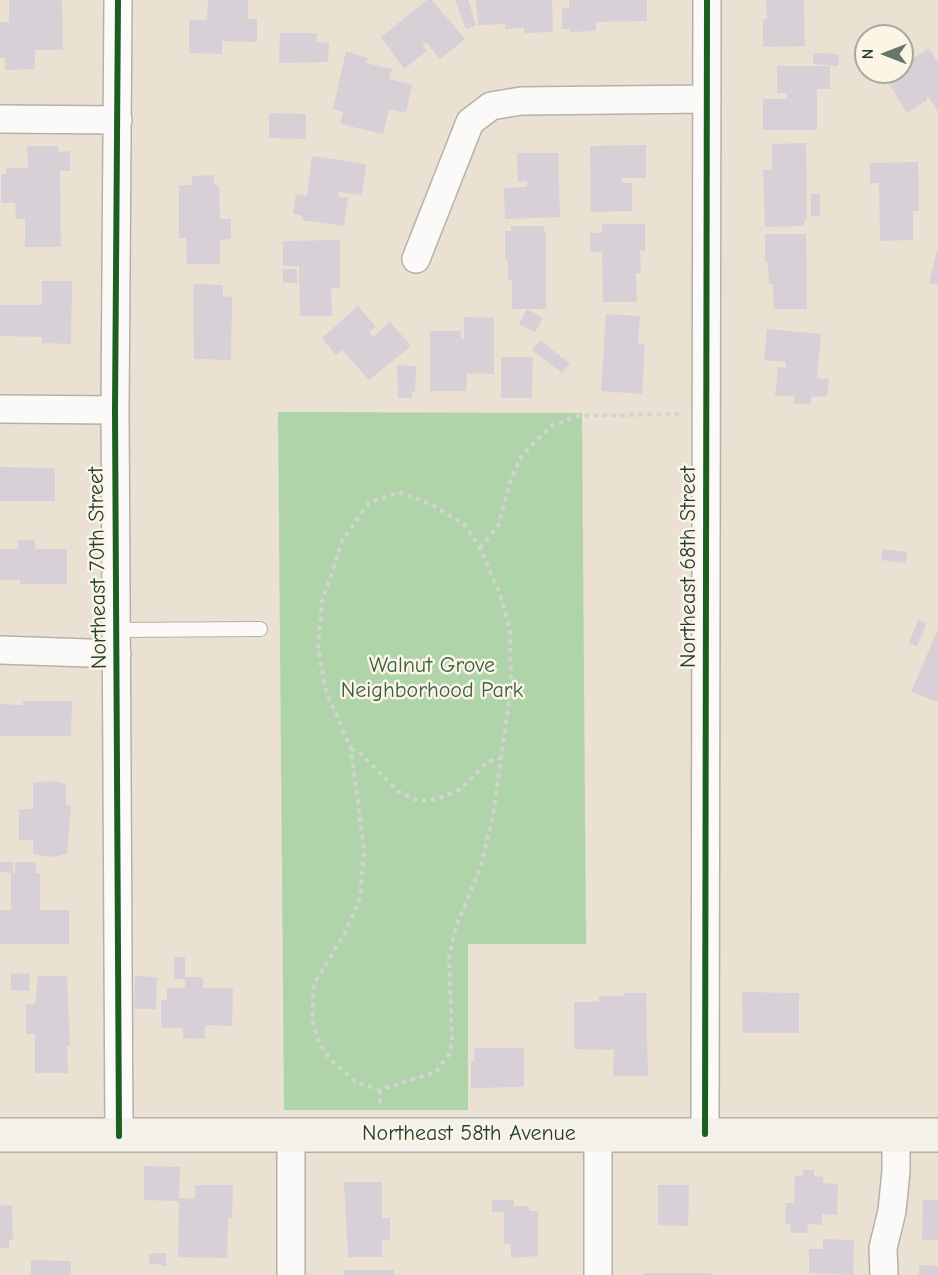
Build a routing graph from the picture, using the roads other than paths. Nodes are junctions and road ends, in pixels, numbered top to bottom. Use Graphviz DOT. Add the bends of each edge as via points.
graph roads {
  1 [pos="118,0"];
  2 [pos="707,0"];
  3 [pos="707,99"];
  4 [pos="0,119"];
  5 [pos="118,120"];
  6 [pos="416,259"];
  7 [pos="0,409"];
  8 [pos="115,410"];
  9 [pos="260,629"];
  10 [pos="117,642"];
  11 [pos="0,650"];
  12 [pos="598,1134"];
  13 [pos="705,1134"];
  14 [pos="0,1135"];
  15 [pos="291,1135"];
  16 [pos="119,1136"];
  17 [pos="896,1136"];
  18 [pos="938,1136"];
  19 [pos="291,1275"];
  20 [pos="598,1275"];
  21 [pos="884,1275"];
  1 -- 5 [label="street, Northeast 70th Street"];
  2 -- 3 [label="street, Northeast 68th Street"];
  3 -- 6 [label="street" via="521,101 491,106 470,122"];
  3 -- 13 [label="street, Northeast 68th Street"];
  4 -- 5 [label="street"];
  5 -- 8 [label="street, Northeast 70th Street"];
  7 -- 8 [label="street"];
  8 -- 10 [label="street, Northeast 70th Street"];
  9 -- 10 [label="lane"];
  10 -- 11 [label="street"];
  10 -- 16 [label="street, Northeast 70th Street"];
  12 -- 13 [label="street, Northeast 58th Avenue"];
  12 -- 15 [label="street, Northeast 58th Avenue"];
  12 -- 20 [label="street"];
  13 -- 17 [label="street, Northeast 58th Avenue"];
  14 -- 16 [label="street, Northeast 58th Avenue"];
  15 -- 16 [label="street, Northeast 58th Avenue"];
  15 -- 19 [label="street"];
  17 -- 18 [label="street, Northeast 58th Avenue"];
  17 -- 21 [label="street" via="896,1171 884,1248"];
}
